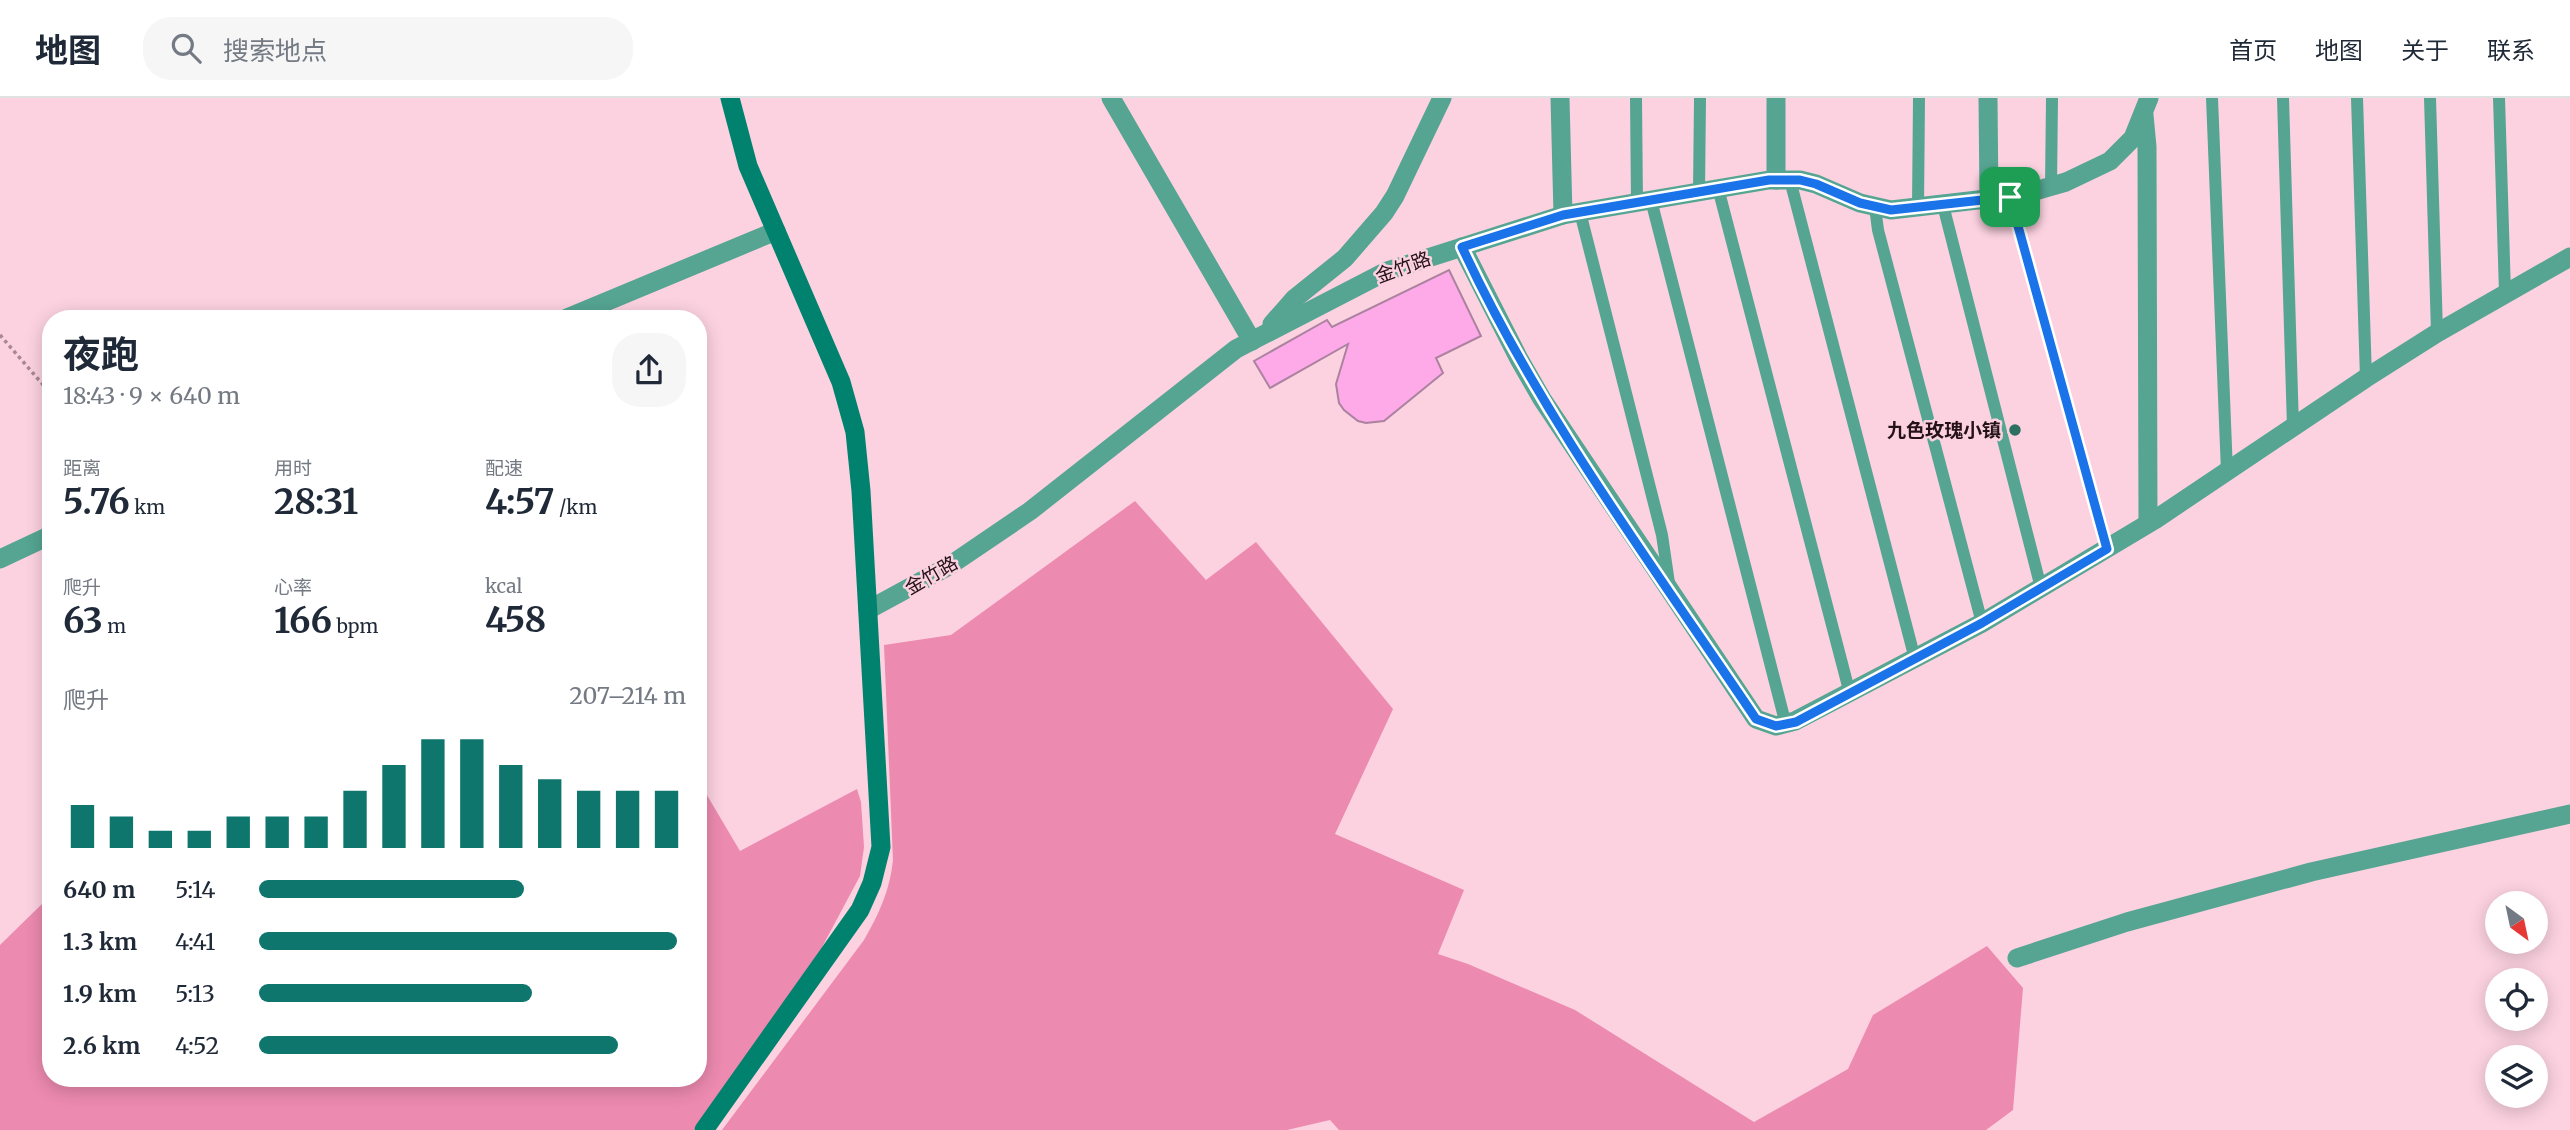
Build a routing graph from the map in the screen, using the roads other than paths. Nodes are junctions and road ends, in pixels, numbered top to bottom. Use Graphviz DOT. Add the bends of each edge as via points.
graph roads {
  1 [pos="730,98"];
  2 [pos="1111,98"];
  3 [pos="1442,98"];
  4 [pos="1560,98"];
  5 [pos="1636,98"];
  6 [pos="1700,98"];
  7 [pos="1776,98"];
  8 [pos="1919,98"];
  9 [pos="1988,98"];
  10 [pos="2052,98"];
  11 [pos="2212,98"];
  12 [pos="2283,98"];
  13 [pos="2357,98"];
  14 [pos="2430,98"];
  15 [pos="2499,98"];
  16 [pos="2146,101"];
  17 [pos="1783,180"];
  18 [pos="2051,187"];
  19 [pos="1718,188"];
  20 [pos="1699,192"];
  21 [pos="2010,197"];
  22 [pos="1644,201"];
  23 [pos="1989,201"];
  24 [pos="1943,205"];
  25 [pos="1875,207"];
  26 [pos="1918,208"];
  27 [pos="1571,214"];
  28 [pos="776,231"];
  29 [pos="1462,247"];
  30 [pos="2568,262"];
  31 [pos="2505,293"];
  32 [pos="586,310"];
  33 [pos="2437,333"];
  34 [pos="1257,338"];
  35 [pos="2366,378"];
  36 [pos="2293,427"];
  37 [pos="2227,472"];
  38 [pos="2148,523"];
  39 [pos="42,539"];
  40 [pos="2107,549"];
  41 [pos="0,559"];
  42 [pos="2041,588"];
  43 [pos="1670,590"];
  44 [pos="868,610"];
  45 [pos="1982,623"];
  46 [pos="1915,659"];
  47 [pos="1850,694"];
  48 [pos="1786,725"];
  49 [pos="2570,814"];
  50 [pos="2017,958"];
  51 [pos="704,1130"];
  1 -- 28 [label="main road" via="743,149"];
  2 -- 34 [label="street"];
  3 -- 34 [label="street" via="1384,213 1345,258 1294,299"];
  4 -- 27 [label="street"];
  5 -- 22 [label="lane"];
  6 -- 20 [label="lane"];
  7 -- 17 [label="street"];
  8 -- 26 [label="lane"];
  9 -- 23 [label="street"];
  10 -- 18 [label="lane"];
  11 -- 37 [label="lane"];
  12 -- 36 [label="lane"];
  13 -- 35 [label="lane"];
  14 -- 33 [label="lane"];
  15 -- 31 [label="lane"];
  16 -- 18 [label="street, 金竹路" via="2133,138 2123,150 2096,169"];
  16 -- 38 [label="street"];
  17 -- 19 [label="street, 金竹路"];
  17 -- 25 [label="street, 金竹路" via="1816,184"];
  17 -- 46 [label="lane"];
  18 -- 21 [label="street, 金竹路"];
  19 -- 20 [label="street, 金竹路"];
  19 -- 47 [label="lane"];
  20 -- 22 [label="street, 金竹路"];
  21 -- 23 [label="street, 金竹路"];
  21 -- 40 [label="lane"];
  22 -- 27 [label="street, 金竹路"];
  22 -- 48 [label="lane"];
  23 -- 24 [label="street, 金竹路"];
  24 -- 26 [label="street, 金竹路"];
  24 -- 42 [label="lane"];
  25 -- 26 [label="street, 金竹路"];
  25 -- 45 [label="lane"];
  27 -- 29 [label="street, 金竹路"];
  27 -- 43 [label="lane" via="1662,535"];
  28 -- 32 [label="street"];
  28 -- 44 [label="main road" via="841,382 852,419"];
  29 -- 34 [label="street, 金竹路" via="1387,271"];
  29 -- 43 [label="street" via="1542,399"];
  30 -- 31 [label="street"];
  31 -- 33 [label="street"];
  33 -- 35 [label="street"];
  34 -- 44 [label="street, 金竹路" via="1236,349 988,541"];
  35 -- 36 [label="street"];
  36 -- 37 [label="street"];
  37 -- 38 [label="street"];
  38 -- 40 [label="street"];
  39 -- 41 [label="street"];
  40 -- 42 [label="street"];
  42 -- 45 [label="street"];
  43 -- 48 [label="street" via="1756,719"];
  44 -- 51 [label="main road" via="879,862 860,910"];
  45 -- 46 [label="street"];
  46 -- 47 [label="street"];
  47 -- 48 [label="street"];
  49 -- 50 [label="street" via="2311,872 2127,922"];
}
